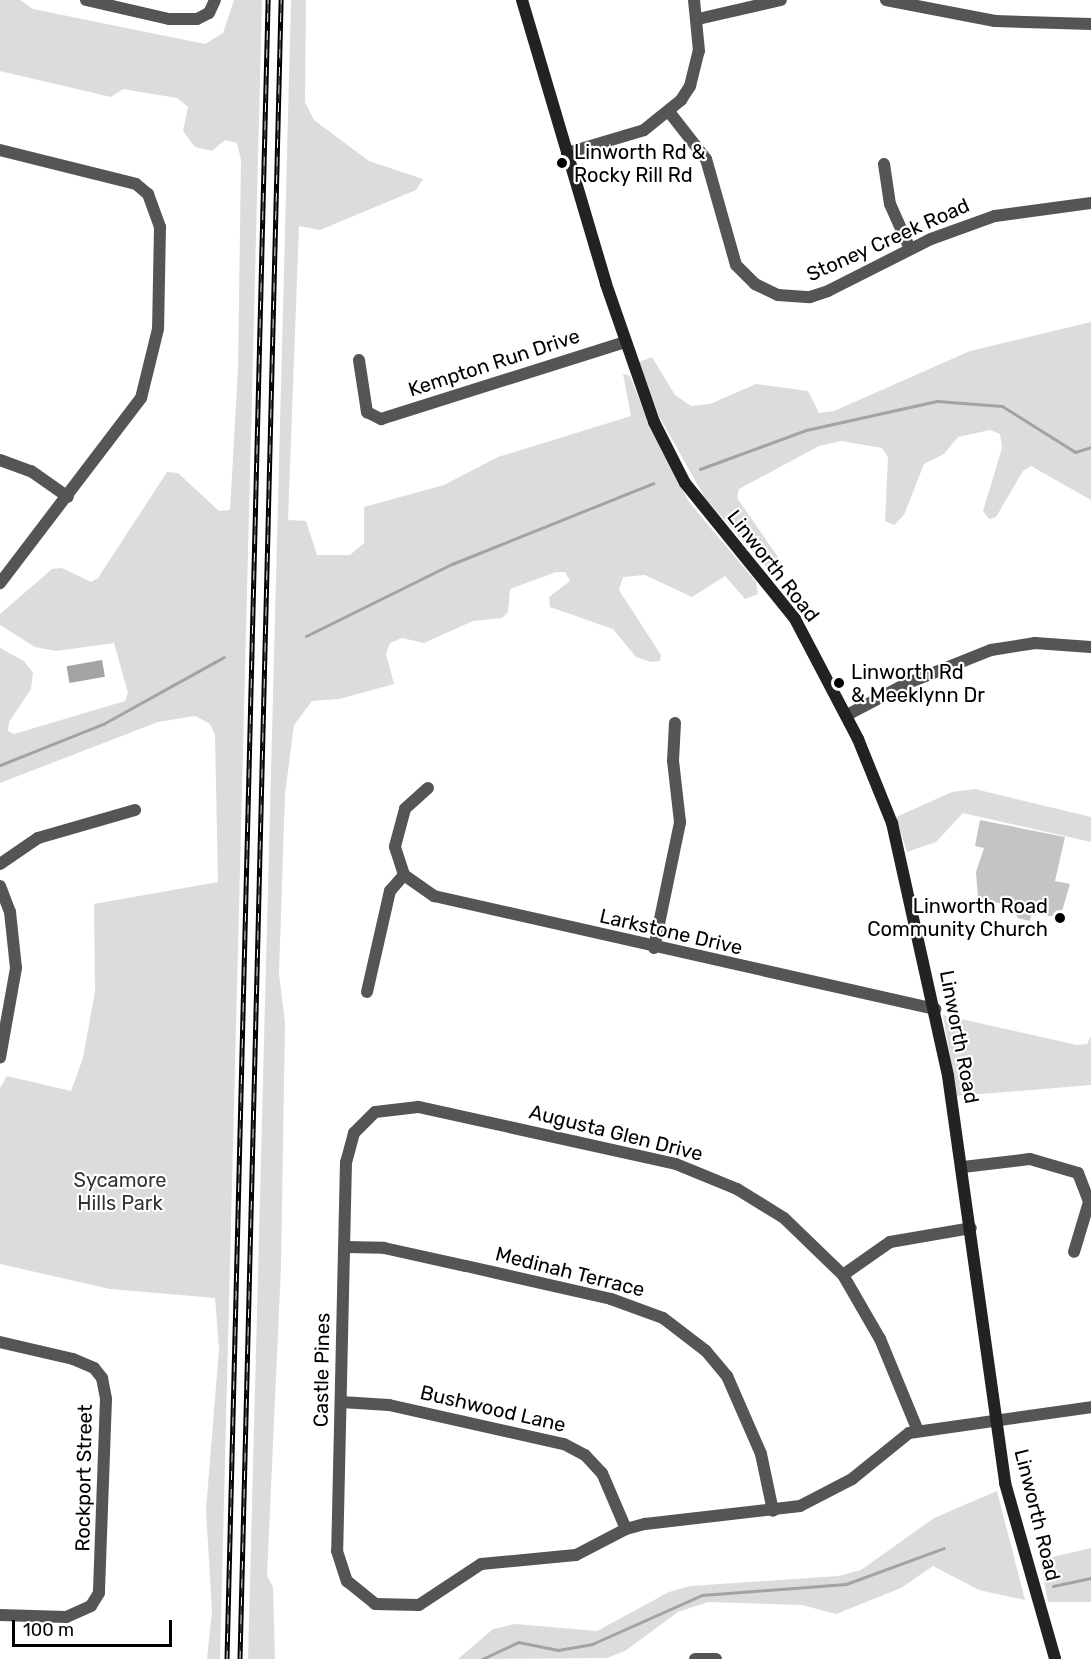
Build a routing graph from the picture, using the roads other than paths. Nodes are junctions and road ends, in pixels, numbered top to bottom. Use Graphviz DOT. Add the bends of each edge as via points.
graph roads {
  1 [pos="86,0"];
  2 [pos="215,0"];
  3 [pos="522,0"];
  4 [pos="694,0"];
  5 [pos="781,0"];
  6 [pos="886,0"];
  7 [pos="698,19"];
  8 [pos="1091,24"];
  9 [pos="670,113"];
  10 [pos="0,150"];
  11 [pos="567,153"];
  12 [pos="884,164"];
  13 [pos="1091,203"];
  14 [pos="910,249"];
  15 [pos="625,342"];
  16 [pos="359,360"];
  17 [pos="0,460"];
  18 [pos="68,497"];
  19 [pos="0,583"];
  20 [pos="1091,647"];
  21 [pos="847,715"];
  22 [pos="675,723"];
  23 [pos="428,788"];
  24 [pos="135,810"];
  25 [pos="0,864"];
  26 [pos="404,875"];
  27 [pos="0,886"];
  28 [pos="654,948"];
  29 [pos="367,992"];
  30 [pos="935,1009"];
  31 [pos="0,1058"];
  32 [pos="360,1125"];
  33 [pos="963,1167"];
  34 [pos="971,1228"];
  35 [pos="345,1247"];
  36 [pos="1074,1252"];
  37 [pos="843,1275"];
  38 [pos="0,1342"];
  39 [pos="341,1402"];
  40 [pos="1091,1407"];
  41 [pos="996,1418"];
  42 [pos="918,1431"];
  43 [pos="773,1511"];
  44 [pos="626,1529"];
  45 [pos="0,1616"];
  46 [pos="1053,1658"];
  47 [pos="695,1659"];
  48 [pos="717,1659"];
  1 -- 2 [label="street" via="169,19 197,19 209,13"];
  3 -- 11 [label="main road, Linworth Road"];
  4 -- 7 [label="street"];
  5 -- 7 [label="street"];
  6 -- 8 [label="street" via="995,21"];
  7 -- 9 [label="street" via="695,70 690,86"];
  9 -- 11 [label="street" via="644,130"];
  9 -- 14 [label="street, Stoney Creek Road" via="706,159 732,258 764,290 810,297"];
  10 -- 18 [label="street" via="122,178 148,194 160,227 158,329 149,375 129,418"];
  11 -- 15 [label="main road, Linworth Road"];
  12 -- 14 [label="street" via="890,204"];
  13 -- 14 [label="street, Stoney Creek Road" via="995,216"];
  15 -- 16 [label="street, Kempton Run Drive" via="373,418 367,412"];
  15 -- 21 [label="main road, Linworth Road" via="654,422 686,483 795,619"];
  17 -- 18 [label="street" via="31,471"];
  18 -- 19 [label="street"];
  20 -- 21 [label="street" via="1035,643 991,650 908,683"];
  21 -- 30 [label="main road, Linworth Road" via="892,823"];
  22 -- 28 [label="street" via="673,760 680,822"];
  23 -- 26 [label="street" via="410,802 395,832"];
  24 -- 25 [label="street" via="38,838"];
  26 -- 28 [label="street, Larkstone Drive" via="434,896 467,906"];
  26 -- 29 [label="street" via="390,891"];
  27 -- 31 [label="street" via="10,912 16,968"];
  28 -- 30 [label="street, Larkstone Drive"];
  30 -- 33 [label="main road, Linworth Road"];
  32 -- 35 [label="street, Castle Pines" via="346,1162"];
  32 -- 37 [label="street, Augusta Glen Drive" via="375,1112 407,1105 676,1164 737,1189 784,1218"];
  33 -- 34 [label="main road, Linworth Road"];
  33 -- 36 [label="street" via="1030,1159 1078,1173 1089,1202"];
  34 -- 37 [label="street" via="890,1242"];
  34 -- 41 [label="main road, Linworth Road"];
  35 -- 39 [label="street, Castle Pines"];
  35 -- 43 [label="street, Medinah Terrace" via="384,1248 466,1266 611,1299 663,1318 706,1352 727,1376 761,1454"];
  37 -- 42 [label="street, Augusta Glen Drive" via="880,1339"];
  38 -- 45 [label="street, Rockport Street" via="74,1359 94,1368 105,1389 99,1593 80,1614"];
  39 -- 44 [label="street, Bushwood Lane" via="388,1405 564,1444 585,1455 602,1473"];
  39 -- 44 [label="street, Castle Pines" via="338,1562 354,1589 375,1604 419,1605 481,1564 576,1555"];
  40 -- 41 [label="street"];
  41 -- 42 [label="street"];
  41 -- 46 [label="main road, Linworth Road" via="1005,1483"];
  42 -- 43 [label="street" via="901,1438 852,1479 821,1497"];
  43 -- 44 [label="street"];
  47 -- 48 [label="street"];
}
